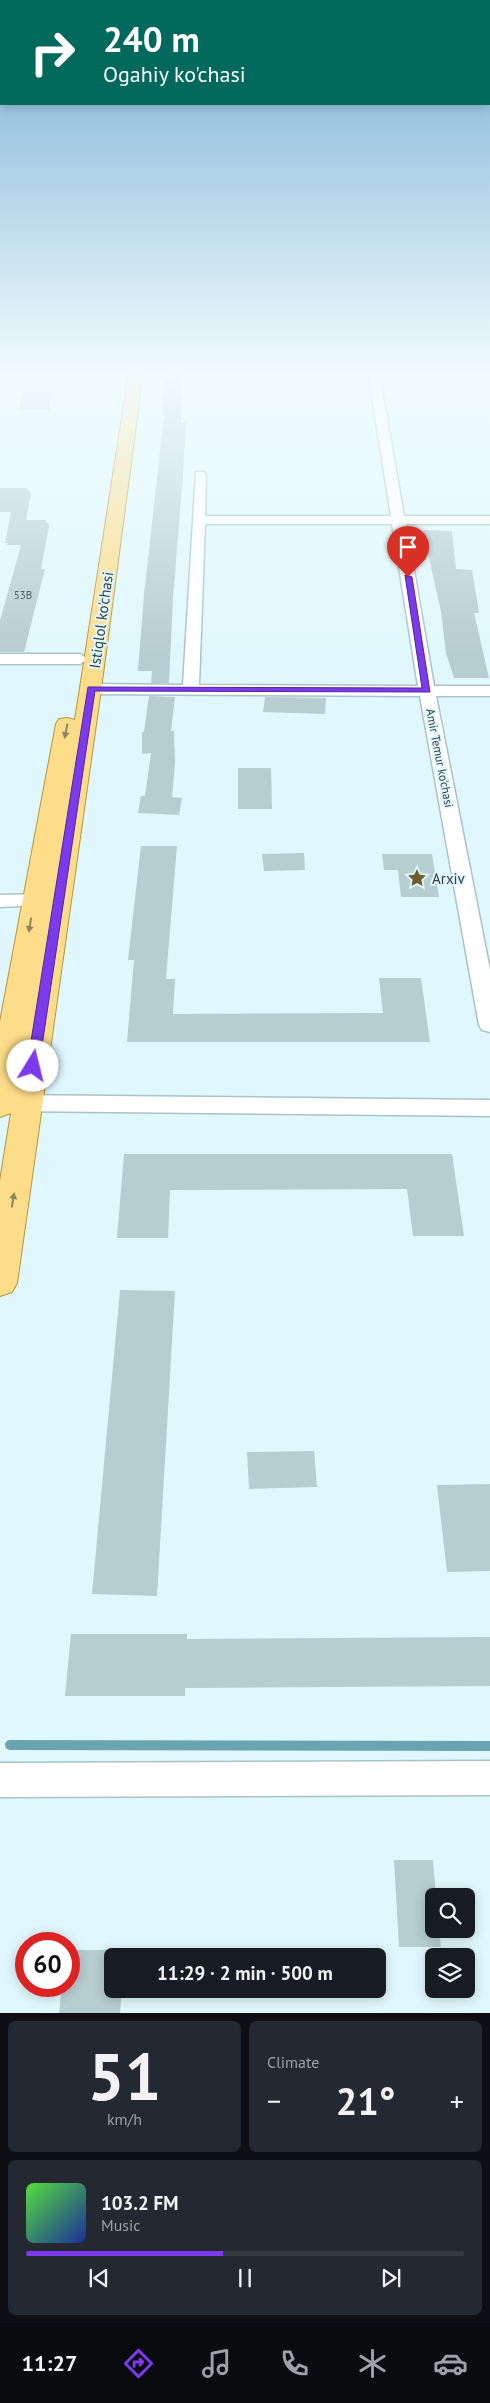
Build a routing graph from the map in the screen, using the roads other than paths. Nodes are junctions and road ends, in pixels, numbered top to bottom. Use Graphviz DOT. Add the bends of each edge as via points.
graph roads {
  1 [pos="112,466"];
  2 [pos="123,466"];
  3 [pos="389,466"];
  4 [pos="200,475"];
  5 [pos="199,520"];
  6 [pos="398,520"];
  7 [pos="490,520"];
  8 [pos="0,659"];
  9 [pos="80,659"];
  10 [pos="192,688"];
  11 [pos="91,689"];
  12 [pos="427,690"];
  13 [pos="490,691"];
  14 [pos="34,900"];
  15 [pos="58,900"];
  16 [pos="0,901"];
  17 [pos="490,1025"];
  18 [pos="27,1103"];
  19 [pos="0,1105"];
  20 [pos="490,1108"];
  21 [pos="0,1283"];
  22 [pos="490,1778"];
  23 [pos="0,1780"];
  1 -- 9 [label="main road, Istiqlol ko'chasi"];
  2 -- 11 [label="main road, Istiqlol ko'chasi"];
  3 -- 6 [label="street, Amir Temur ko'chasi"];
  4 -- 5 [label="street"];
  5 -- 6 [label="street"];
  5 -- 10 [label="street"];
  6 -- 7 [label="street"];
  6 -- 12 [label="street, Amir Temur ko'chasi"];
  8 -- 9 [label="street"];
  9 -- 14 [label="main road, Istiqlol ko'chasi, one-way"];
  10 -- 11 [label="street"];
  10 -- 12 [label="street"];
  11 -- 15 [label="main road, Istiqlol ko'chasi"];
  12 -- 13 [label="street"];
  12 -- 17 [label="street, Amir Temur ko'chasi"];
  14 -- 15 [label="street"];
  14 -- 16 [label="street"];
  14 -- 19 [label="main road, Istiqlol ko'chasi, one-way"];
  15 -- 18 [label="main road, Istiqlol ko'chasi"];
  18 -- 19 [label="street"];
  18 -- 20 [label="street"];
  21 -- 18 [label="main road, Istiqlol ko'chasi, one-way"];
  22 -- 23 [label="street"];
}
